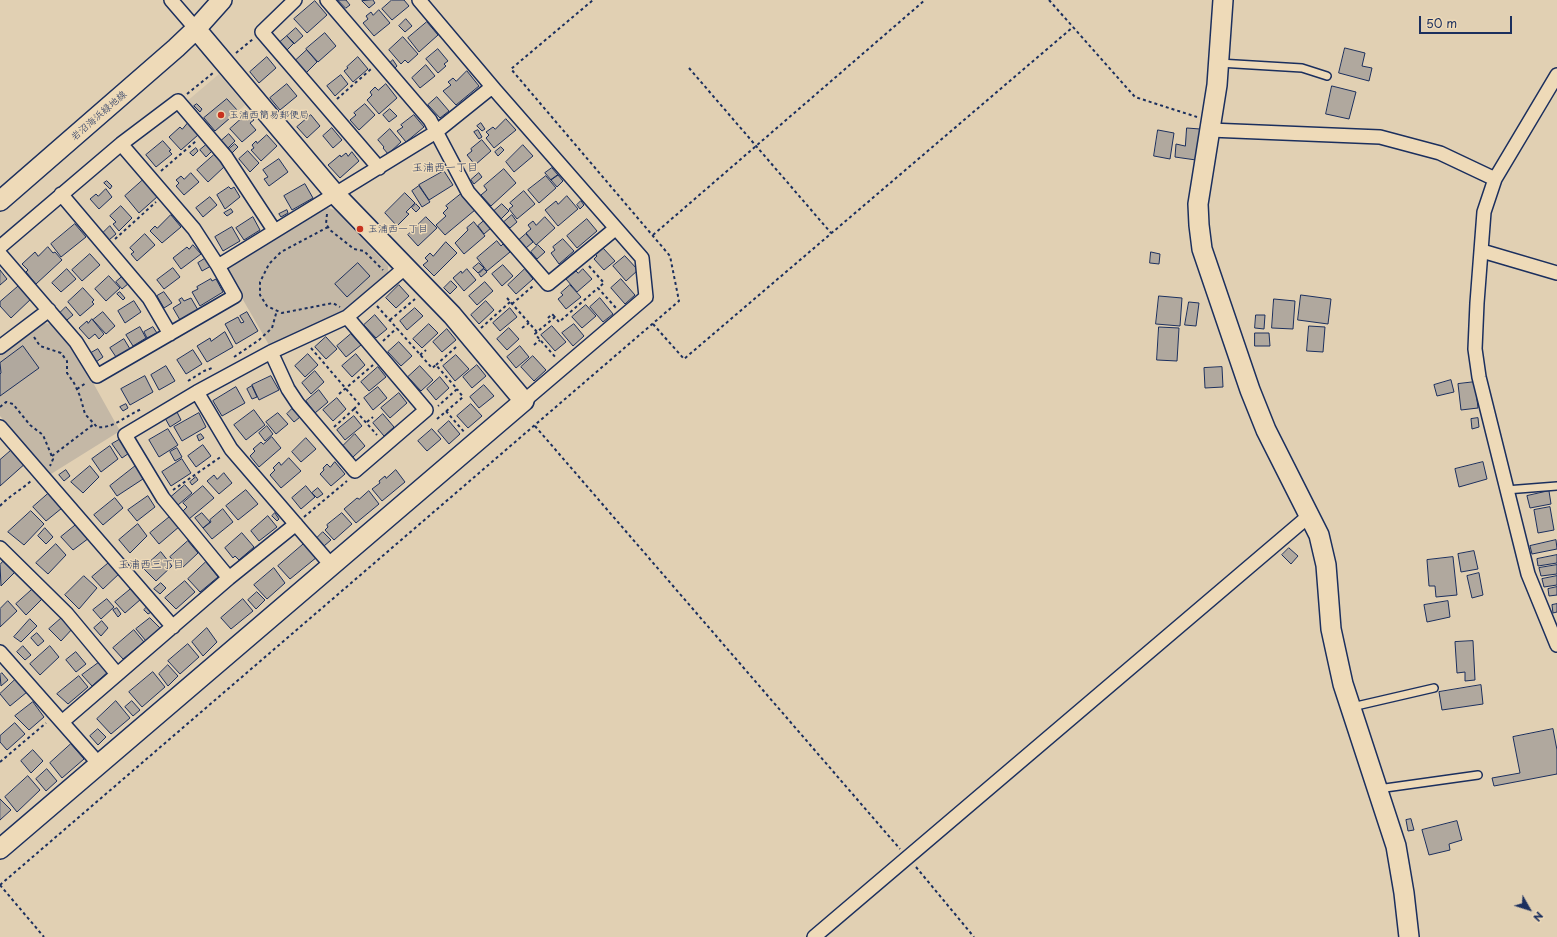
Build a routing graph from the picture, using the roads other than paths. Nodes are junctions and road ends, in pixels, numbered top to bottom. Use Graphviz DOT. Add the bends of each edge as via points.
graph roads {
  1 [pos="170,0"];
  2 [pos="222,0"];
  3 [pos="238,0"];
  4 [pos="295,0"];
  5 [pos="327,0"];
  6 [pos="419,0"];
  7 [pos="1223,0"];
  8 [pos="196,29"];
  9 [pos="1218,63"];
  10 [pos="1557,75"];
  11 [pos="1327,76"];
  12 [pos="492,87"];
  13 [pos="1210,126"];
  14 [pos="436,132"];
  15 [pos="121,144"];
  16 [pos="378,168"];
  17 [pos="1495,179"];
  18 [pos="61,194"];
  19 [pos="0,201"];
  20 [pos="332,201"];
  21 [pos="615,229"];
  22 [pos="274,230"];
  23 [pos="0,247"];
  24 [pos="1482,251"];
  25 [pos="0,254"];
  26 [pos="218,266"];
  27 [pos="406,267"];
  28 [pos="1557,273"];
  29 [pos="49,310"];
  30 [pos="348,317"];
  31 [pos="170,334"];
  32 [pos="0,346"];
  33 [pos="271,352"];
  34 [pos="196,392"];
  35 [pos="524,400"];
  36 [pos="0,427"];
  37 [pos="1557,486"];
  38 [pos="1506,490"];
  39 [pos="1310,515"];
  40 [pos="296,524"];
  41 [pos="0,548"];
  42 [pos="331,565"];
  43 [pos="229,578"];
  44 [pos="173,627"];
  45 [pos="1554,631"];
  46 [pos="1557,645"];
  47 [pos="0,652"];
  48 [pos="117,674"];
  49 [pos="1434,688"];
  50 [pos="1350,708"];
  51 [pos="59,718"];
  52 [pos="99,764"];
  53 [pos="1478,775"];
  54 [pos="1378,790"];
  55 [pos="0,849"];
  56 [pos="814,937"];
  57 [pos="1409,937"];
  1 -- 8 [label="street"];
  2 -- 8 [label="street, 岩沼海浜緑地線"];
  3 -- 8 [label="street, 岩沼海浜緑地線"];
  4 -- 16 [label="street" via="262,32"];
  5 -- 14 [label="street" via="430,120"];
  6 -- 12 [label="street"];
  7 -- 9 [label="street"];
  8 -- 19 [label="street, 岩沼海浜緑地線"];
  8 -- 20 [label="street"];
  9 -- 11 [label="lane" via="1302,68"];
  9 -- 13 [label="street"];
  10 -- 17 [label="street"];
  12 -- 14 [label="street"];
  12 -- 21 [label="street"];
  13 -- 17 [label="street" via="1380,137 1440,153"];
  13 -- 39 [label="street" via="1198,204 1202,249 1266,430"];
  14 -- 16 [label="street"];
  14 -- 21 [label="street" via="468,192 548,284"];
  15 -- 18 [label="street"];
  15 -- 22 [label="street" via="178,101 234,168"];
  15 -- 26 [label="street" via="194,229"];
  16 -- 20 [label="street"];
  17 -- 24 [label="street" via="1484,212"];
  18 -- 23 [label="street"];
  18 -- 31 [label="street" via="149,298"];
  20 -- 22 [label="street"];
  20 -- 27 [label="street"];
  21 -- 35 [label="street" via="642,258 646,297"];
  22 -- 26 [label="street"];
  24 -- 28 [label="street"];
  24 -- 38 [label="street" via="1475,349 1479,377"];
  25 -- 29 [label="street"];
  26 -- 31 [label="street" via="235,296"];
  27 -- 30 [label="street"];
  27 -- 35 [label="street" via="452,315"];
  29 -- 31 [label="street" via="76,342 97,376"];
  29 -- 32 [label="street"];
  30 -- 33 [label="street"];
  30 -- 33 [label="street" via="426,410 355,471 295,399"];
  33 -- 34 [label="street"];
  34 -- 40 [label="street" via="231,449"];
  34 -- 43 [label="street" via="125,435 162,498"];
  35 -- 42 [label="street"];
  36 -- 44 [label="street"];
  37 -- 38 [label="lane"];
  38 -- 45 [label="street" via="1528,574"];
  39 -- 50 [label="street" via="1319,535 1325,559 1336,660"];
  39 -- 56 [label="street"];
  40 -- 42 [label="street"];
  40 -- 43 [label="street"];
  41 -- 48 [label="street" via="67,614"];
  42 -- 52 [label="street"];
  43 -- 44 [label="street"];
  44 -- 48 [label="street"];
  45 -- 46 [label="street"];
  47 -- 51 [label="street"];
  48 -- 51 [label="street"];
  49 -- 50 [label="lane"];
  50 -- 54 [label="street"];
  51 -- 52 [label="street"];
  52 -- 55 [label="street"];
  53 -- 54 [label="lane"];
  54 -- 57 [label="street" via="1396,846"];
}
